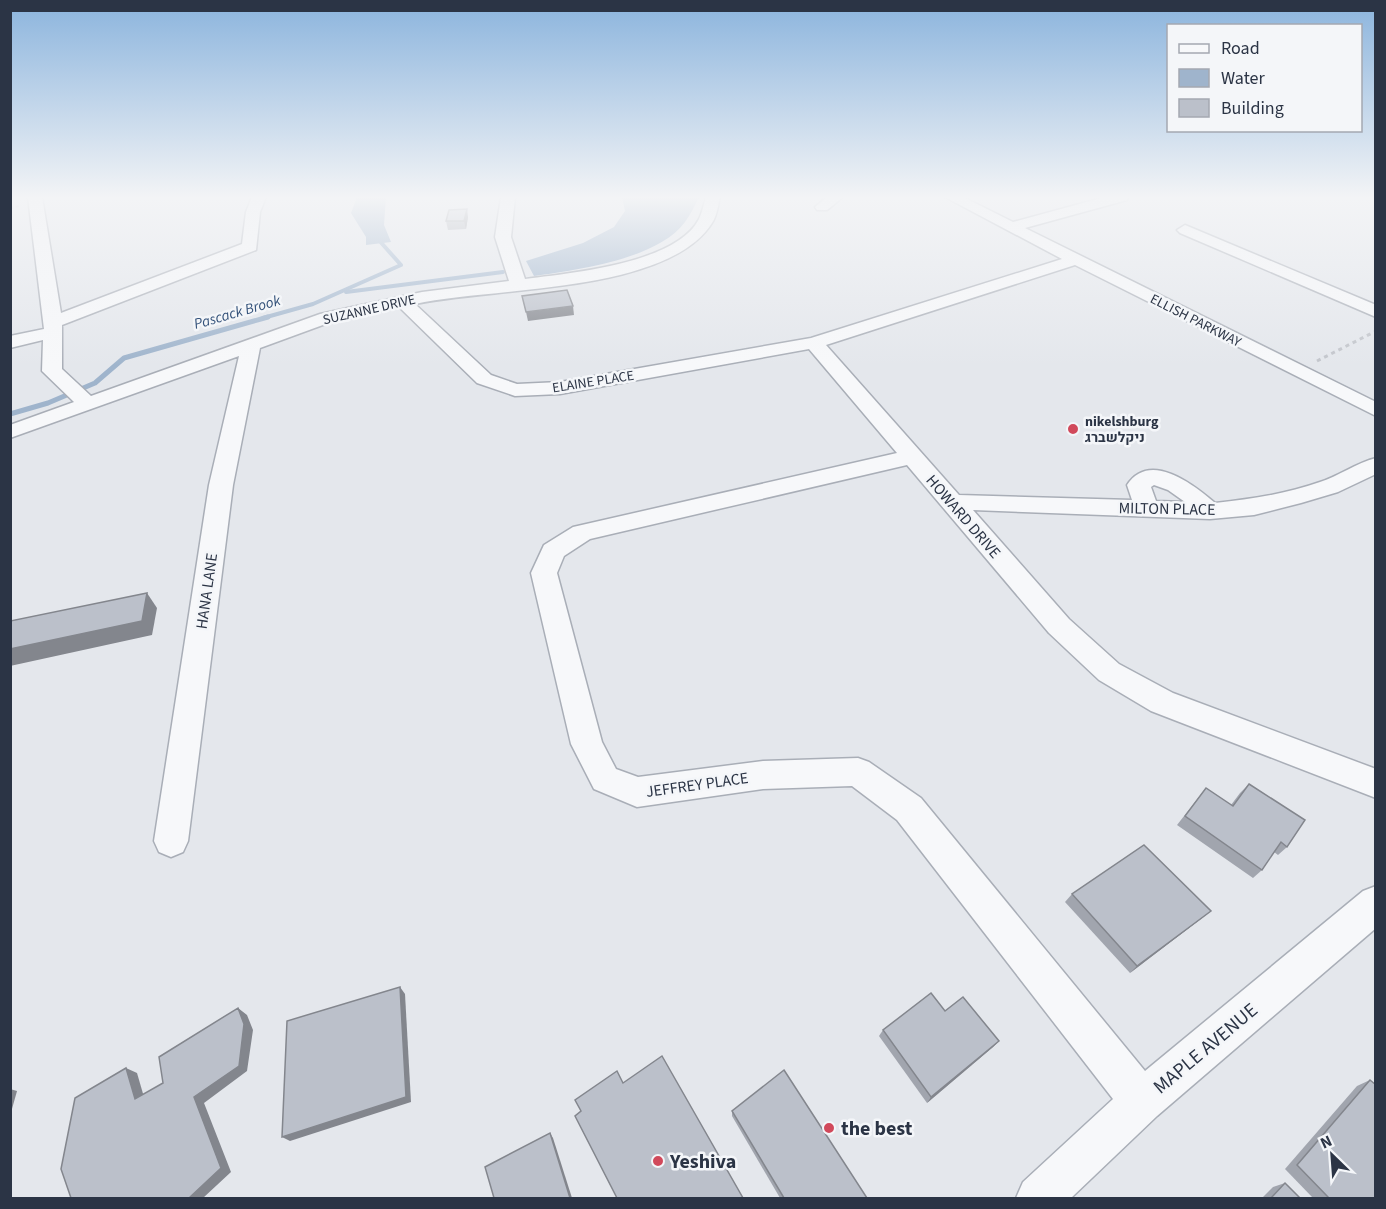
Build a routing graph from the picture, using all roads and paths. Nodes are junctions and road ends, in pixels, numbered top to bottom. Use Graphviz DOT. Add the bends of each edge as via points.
graph roads {
  1 [pos="42,253"];
  2 [pos="234,253"];
  3 [pos="508,253"];
  4 [pos="665,253"];
  5 [pos="1062,253"];
  6 [pos="1239,253"];
  7 [pos="1075,260"];
  8 [pos="640,262"];
  9 [pos="664,274"];
  10 [pos="519,286"];
  11 [pos="402,301"];
  12 [pos="1375,312"];
  13 [pos="52,328"];
  14 [pos="1376,331"];
  15 [pos="10,342"];
  16 [pos="814,343"];
  17 [pos="251,344"];
  18 [pos="1298,371"];
  19 [pos="79,395"];
  20 [pos="1376,410"];
  21 [pos="10,432"];
  22 [pos="911,457"];
  23 [pos="1376,465"];
  24 [pos="951,502"];
  25 [pos="1376,784"];
  26 [pos="171,841"];
  27 [pos="1376,904"];
  28 [pos="1142,1101"];
  29 [pos="1039,1198"];
  1 -- 13 [label="street"];
  2 -- 13 [label="street"];
  3 -- 10 [label="street"];
  4 -- 8 [label="street, SUZANNE DRIVE"];
  5 -- 7 [label="street, ELLISH PARKWAY"];
  6 -- 12 [label="street"];
  7 -- 16 [label="street"];
  7 -- 18 [label="street, ELLISH PARKWAY"];
  8 -- 9 [label="street"];
  8 -- 10 [label="street, SUZANNE DRIVE" via="596,275"];
  10 -- 11 [label="street, SUZANNE DRIVE"];
  11 -- 16 [label="street, ELAINE PLACE" via="484,378 515,390 560,388"];
  11 -- 17 [label="street, SUZANNE DRIVE" via="326,318"];
  13 -- 15 [label="street"];
  13 -- 19 [label="street" via="52,371"];
  14 -- 18 [label="path"];
  16 -- 22 [label="street, HOWARD DRIVE"];
  17 -- 19 [label="street, SUZANNE DRIVE"];
  17 -- 26 [label="street, HANA LANE" via="221,485"];
  18 -- 20 [label="street, ELLISH PARKWAY"];
  19 -- 21 [label="street, SUZANNE DRIVE"];
  22 -- 24 [label="street, HOWARD DRIVE"];
  22 -- 28 [label="street, JEFFREY PLACE" via="582,533 554,551 544,573 587,744 606,779 637,792 763,775 858,772 909,809"];
  23 -- 24 [label="street, MILTON PLACE" via="1330,487 1293,498 1210,511"];
  24 -- 25 [label="street, HOWARD DRIVE" via="1059,626 1109,672 1162,702"];
  27 -- 28 [label="street, MAPLE AVENUE"];
  28 -- 29 [label="street, MAPLE AVENUE"];
}
